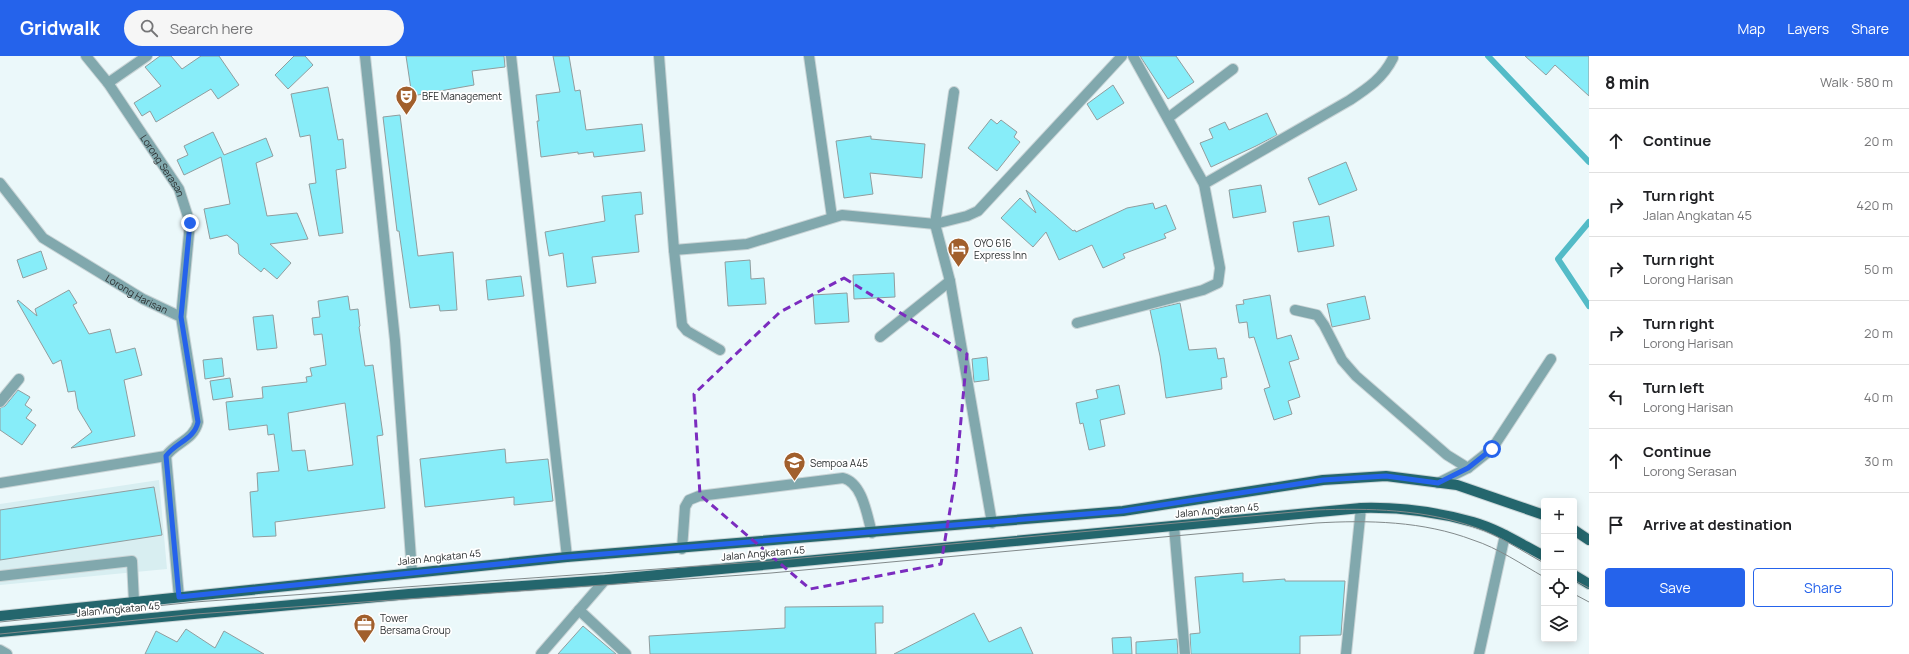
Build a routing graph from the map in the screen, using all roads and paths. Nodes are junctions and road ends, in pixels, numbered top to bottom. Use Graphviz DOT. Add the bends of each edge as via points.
graph roads {
  1 [pos="86,56"];
  2 [pos="147,56"];
  3 [pos="364,56"];
  4 [pos="511,56"];
  5 [pos="659,56"];
  6 [pos="809,56"];
  7 [pos="1122,56"];
  8 [pos="1133,56"];
  9 [pos="1393,58"];
  10 [pos="1232,69"];
  11 [pos="108,83"];
  12 [pos="954,92"];
  13 [pos="1168,118"];
  14 [pos="0,183"];
  15 [pos="1204,184"];
  16 [pos="832,217"];
  17 [pos="935,224"];
  18 [pos="674,250"];
  19 [pos="950,281"];
  20 [pos="1295,310"];
  21 [pos="181,317"];
  22 [pos="1077,323"];
  23 [pos="880,337"];
  24 [pos="720,350"];
  25 [pos="1551,359"];
  26 [pos="19,379"];
  27 [pos="0,402"];
  28 [pos="166,456"];
  29 [pos="1468,468"];
  30 [pos="0,483"];
  31 [pos="1438,483"];
  32 [pos="1361,508"];
  33 [pos="1541,514"];
  34 [pos="992,523"];
  35 [pos="1174,526"];
  36 [pos="1577,532"];
  37 [pos="872,533"];
  38 [pos="1505,535"];
  39 [pos="1589,540"];
  40 [pos="682,549"];
  41 [pos="1541,554"];
  42 [pos="567,557"];
  43 [pos="412,572"];
  44 [pos="0,576"];
  45 [pos="1577,577"];
  46 [pos="605,580"];
  47 [pos="1589,584"];
  48 [pos="179,597"];
  49 [pos="134,602"];
  50 [pos="579,610"];
  51 [pos="0,616"];
  52 [pos="0,632"];
  53 [pos="0,650"];
  54 [pos="7,654"];
  55 [pos="541,654"];
  56 [pos="626,654"];
  57 [pos="1185,654"];
  58 [pos="1346,654"];
  59 [pos="1479,654"];
  1 -- 11 [label="street, Lorong Serasan"];
  2 -- 11 [label="street"];
  3 -- 43 [label="street" via="395,340"];
  4 -- 42 [label="street"];
  5 -- 18 [label="street"];
  6 -- 16 [label="street"];
  7 -- 17 [label="street" via="978,211"];
  8 -- 13 [label="street"];
  9 -- 15 [label="street" via="1373,85"];
  10 -- 13 [label="street"];
  11 -- 21 [label="street, Lorong Serasan" via="179,189 190,223"];
  12 -- 17 [label="street"];
  13 -- 15 [label="street"];
  14 -- 21 [label="street, Lorong Harisan" via="43,238 142,299"];
  15 -- 22 [label="street" via="1220,268 1218,283 1203,290"];
  16 -- 17 [label="street" via="842,215"];
  16 -- 18 [label="street" via="747,244"];
  17 -- 19 [label="street"];
  18 -- 24 [label="street" via="682,325 687,331"];
  19 -- 23 [label="street"];
  19 -- 34 [label="street"];
  20 -- 29 [label="street" via="1317,315 1342,360 1356,376 1447,455"];
  21 -- 28 [label="street" via="198,422 191,437 177,445"];
  25 -- 29 [label="street" via="1492,449"];
  26 -- 27 [label="street"];
  28 -- 30 [label="street"];
  28 -- 48 [label="street"];
  29 -- 31 [label="street"];
  31 -- 33 [label="main road, Jalan Angkatan 45" via="1475,490"];
  31 -- 34 [label="main road, Jalan Angkatan 45" via="1386,476 1355,477 1123,511"];
  32 -- 35 [label="main road, Jalan Angkatan 45"];
  32 -- 38 [label="main road, Jalan Angkatan 45" via="1415,510 1473,522"];
  32 -- 58 [label="street"];
  34 -- 37 [label="main road, Jalan Angkatan 45"];
  35 -- 46 [label="main road, Jalan Angkatan 45"];
  35 -- 57 [label="street"];
  36 -- 39 [label="main road"];
  37 -- 40 [label="main road, Jalan Angkatan 45"];
  37 -- 40 [label="street" via="861,497 851,482 844,478 699,496 689,500 685,507"];
  38 -- 41 [label="main road, Jalan Angkatan 45"];
  38 -- 59 [label="street"];
  40 -- 42 [label="main road, Jalan Angkatan 45"];
  42 -- 43 [label="main road, Jalan Angkatan 45"];
  43 -- 48 [label="main road, Jalan Angkatan 45"];
  44 -- 49 [label="street" via="132,561"];
  45 -- 47 [label="main road"];
  46 -- 50 [label="street"];
  46 -- 52 [label="main road, Jalan Angkatan 45" via="409,594"];
  48 -- 49 [label="main road, Jalan Angkatan 45"];
  49 -- 51 [label="main road, Jalan Angkatan 45"];
  50 -- 55 [label="street"];
  50 -- 56 [label="street"];
  53 -- 54 [label="street"];
}
